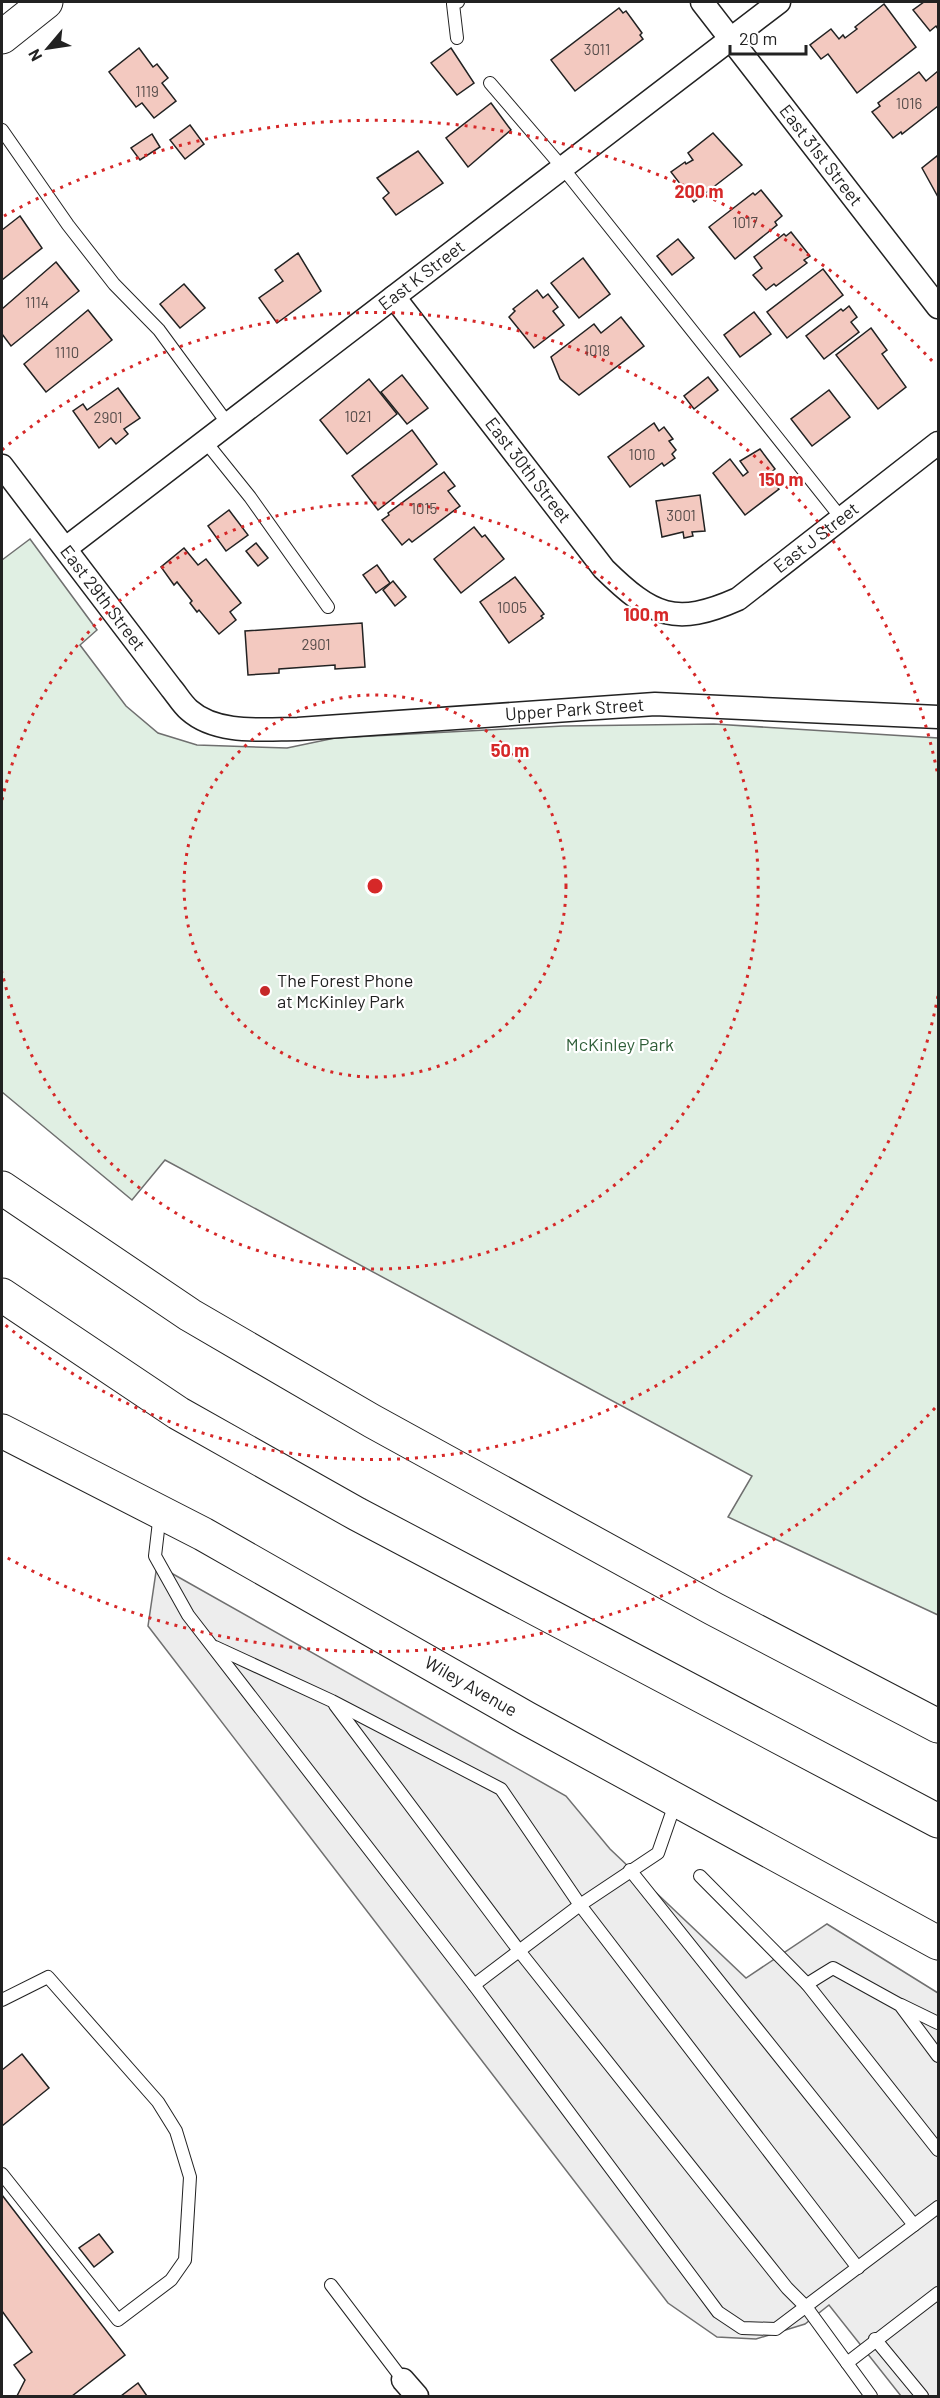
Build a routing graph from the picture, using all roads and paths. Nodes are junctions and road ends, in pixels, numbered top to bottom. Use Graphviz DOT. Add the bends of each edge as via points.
graph roads {
  1 [pos="46,2"];
  2 [pos="458,2"];
  3 [pos="702,2"];
  4 [pos="779,2"];
  5 [pos="2,37"];
  6 [pos="457,38"];
  7 [pos="732,39"];
  8 [pos="490,83"];
  9 [pos="2,130"];
  10 [pos="562,166"];
  11 [pos="394,297"];
  12 [pos="939,307"];
  13 [pos="228,424"];
  14 [pos="205,441"];
  15 [pos="939,443"];
  16 [pos="2,466"];
  17 [pos="842,519"];
  18 [pos="66,548"];
  19 [pos="328,608"];
  20 [pos="684,615"];
  21 [pos="939,717"];
  22 [pos="210,723"];
  23 [pos="2,1188"];
  24 [pos="2,1295"];
  25 [pos="2,1431"];
  26 [pos="160,1512"];
  27 [pos="714,1609"];
  28 [pos="211,1645"];
  29 [pos="332,1701"];
  30 [pos="939,1718"];
  31 [pos="939,1726"];
  32 [pos="676,1800"];
  33 [pos="939,1821"];
  34 [pos="630,1870"];
  35 [pos="700,1876"];
  36 [pos="580,1905"];
  37 [pos="939,1943"];
  38 [pos="520,1952"];
  39 [pos="807,1984"];
  40 [pos="474,1985"];
  41 [pos="2,2000"];
  42 [pos="900,2005"];
  43 [pos="939,2023"];
  44 [pos="939,2056"];
  45 [pos="939,2150"];
  46 [pos="2,2174"];
  47 [pos="939,2207"];
  48 [pos="914,2225"];
  49 [pos="858,2268"];
  50 [pos="331,2285"];
  51 [pos="939,2293"];
  52 [pos="807,2308"];
  53 [pos="875,2339"];
  54 [pos="847,2362"];
  55 [pos="410,2388"];
  56 [pos="871,2397"];
  57 [pos="922,2397"];
  1 -- 5 [label="main road"];
  2 -- 6 [label="lane" via="453,4"];
  3 -- 7 [label="street, East 31st Street"];
  4 -- 7 [label="street, East K Street"];
  7 -- 10 [label="street, East K Street"];
  7 -- 12 [label="street, East 31st Street"];
  8 -- 10 [label="lane"];
  9 -- 13 [label="lane" via="68,225 114,284 159,330"];
  10 -- 11 [label="street, East K Street"];
  10 -- 17 [label="lane"];
  11 -- 13 [label="street, East K Street"];
  11 -- 20 [label="street, East 30th Street" via="604,569 644,603 667,614"];
  13 -- 14 [label="street, East K Street"];
  14 -- 18 [label="street, East K Street"];
  14 -- 19 [label="lane" via="250,497"];
  15 -- 17 [label="street, East J Street"];
  16 -- 18 [label="street, East 29th Street"];
  17 -- 20 [label="street, East J Street" via="738,599 711,611"];
  18 -- 22 [label="street, East 29th Street" via="189,710"];
  21 -- 22 [label="street, Upper Park Street" via="655,704 298,729"];
  23 -- 27 [label="main road" via="190,1315 372,1421"];
  24 -- 33 [label="main road" via="178,1413 347,1509"];
  25 -- 26 [label="main road, Wiley Avenue"];
  26 -- 28 [label="lane" via="155,1556 188,1615"];
  26 -- 32 [label="main road, Wiley Avenue"];
  27 -- 30 [label="main road"];
  27 -- 31 [label="main road"];
  28 -- 29 [label="lane"];
  28 -- 40 [label="lane"];
  29 -- 36 [label="lane" via="501,1789"];
  29 -- 38 [label="lane"];
  32 -- 34 [label="lane" via="658,1853"];
  32 -- 37 [label="main road, Wiley Avenue"];
  34 -- 36 [label="lane"];
  34 -- 48 [label="lane"];
  35 -- 39 [label="lane"];
  36 -- 38 [label="lane"];
  36 -- 49 [label="lane"];
  38 -- 40 [label="lane"];
  38 -- 52 [label="lane" via="787,2288"];
  39 -- 42 [label="lane" via="833,1968"];
  39 -- 45 [label="lane"];
  40 -- 52 [label="lane" via="718,2312 742,2328 776,2329"];
  41 -- 46 [label="lane" via="48,1977 158,2102 176,2131 190,2177 185,2260 171,2280 118,2320"];
  42 -- 43 [label="lane"];
  42 -- 44 [label="lane"];
  47 -- 48 [label="lane"];
  48 -- 49 [label="lane"];
  49 -- 52 [label="lane"];
  50 -- 55 [label="lane"];
  51 -- 53 [label="lane"];
  52 -- 54 [label="lane"];
  53 -- 54 [label="lane"];
  53 -- 57 [label="lane"];
  54 -- 56 [label="lane"];
}
